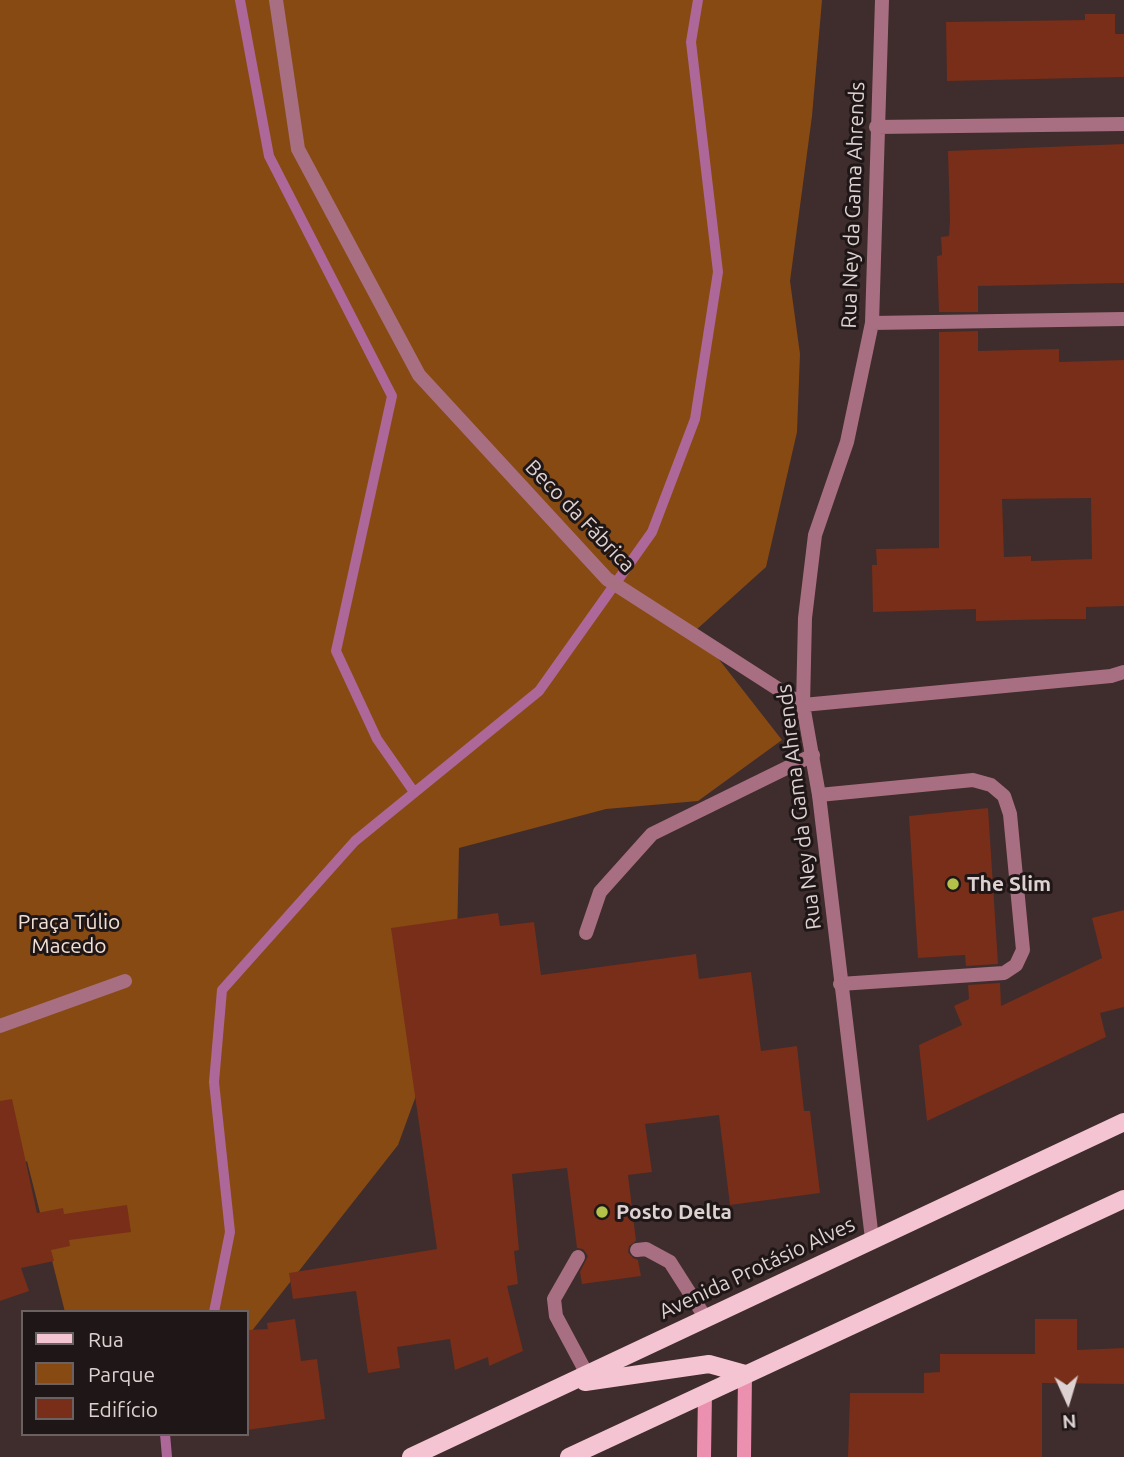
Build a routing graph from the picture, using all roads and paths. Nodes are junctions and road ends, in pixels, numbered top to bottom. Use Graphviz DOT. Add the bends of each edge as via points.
graph roads {
  1 [pos="276,0"];
  2 [pos="882,0"];
  3 [pos="1124,124"];
  4 [pos="876,127"];
  5 [pos="1124,319"];
  6 [pos="872,323"];
  7 [pos="1124,672"];
  8 [pos="803,705"];
  9 [pos="813,755"];
  10 [pos="819,795"];
  11 [pos="586,933"];
  12 [pos="125,981"];
  13 [pos="840,984"];
  14 [pos="0,1026"];
  15 [pos="1124,1122"];
  16 [pos="1124,1199"];
  17 [pos="872,1239"];
  18 [pos="637,1250"];
  19 [pos="578,1257"];
  20 [pos="705,1317"];
  21 [pos="587,1374"];
  22 [pos="745,1374"];
  23 [pos="564,1385"];
  24 [pos="705,1392"];
  25 [pos="411,1457"];
  26 [pos="569,1457"];
  27 [pos="704,1457"];
  28 [pos="744,1457"];
  1 -- 8 [label="street, Beco da Fábrica" via="298,149 419,375 607,579"];
  2 -- 4 [label="street, Rua Ney da Gama Ahrends"];
  3 -- 4 [label="street"];
  4 -- 6 [label="street, Rua Ney da Gama Ahrends"];
  5 -- 6 [label="street"];
  6 -- 8 [label="street, Rua Ney da Gama Ahrends" via="847,442 815,536 804,618"];
  7 -- 8 [label="street"];
  8 -- 9 [label="street, Rua Ney da Gama Ahrends"];
  9 -- 10 [label="street, Rua Ney da Gama Ahrends"];
  9 -- 11 [label="street" via="652,834 600,892"];
  10 -- 13 [label="street, Rua Ney da Gama Ahrends"];
  10 -- 13 [label="street" via="973,780 991,785 1004,796 1010,814 1023,950 1016,965 1004,973"];
  12 -- 14 [label="street"];
  13 -- 17 [label="street, Rua Ney da Gama Ahrends"];
  15 -- 17 [label="main road, Avenida Protásio Alves"];
  16 -- 22 [label="main road"];
  17 -- 20 [label="main road, Avenida Protásio Alves"];
  18 -- 20 [label="street" via="646,1249 670,1262"];
  19 -- 21 [label="street" via="554,1299 556,1316"];
  20 -- 21 [label="main road, Avenida Protásio Alves"];
  21 -- 23 [label="main road, Avenida Protásio Alves"];
  22 -- 23 [label="main road" via="709,1364"];
  22 -- 24 [label="main road"];
  22 -- 28 [label="street"];
  23 -- 25 [label="main road, Avenida Protásio Alves"];
  24 -- 26 [label="main road"];
  24 -- 27 [label="street"];
}
